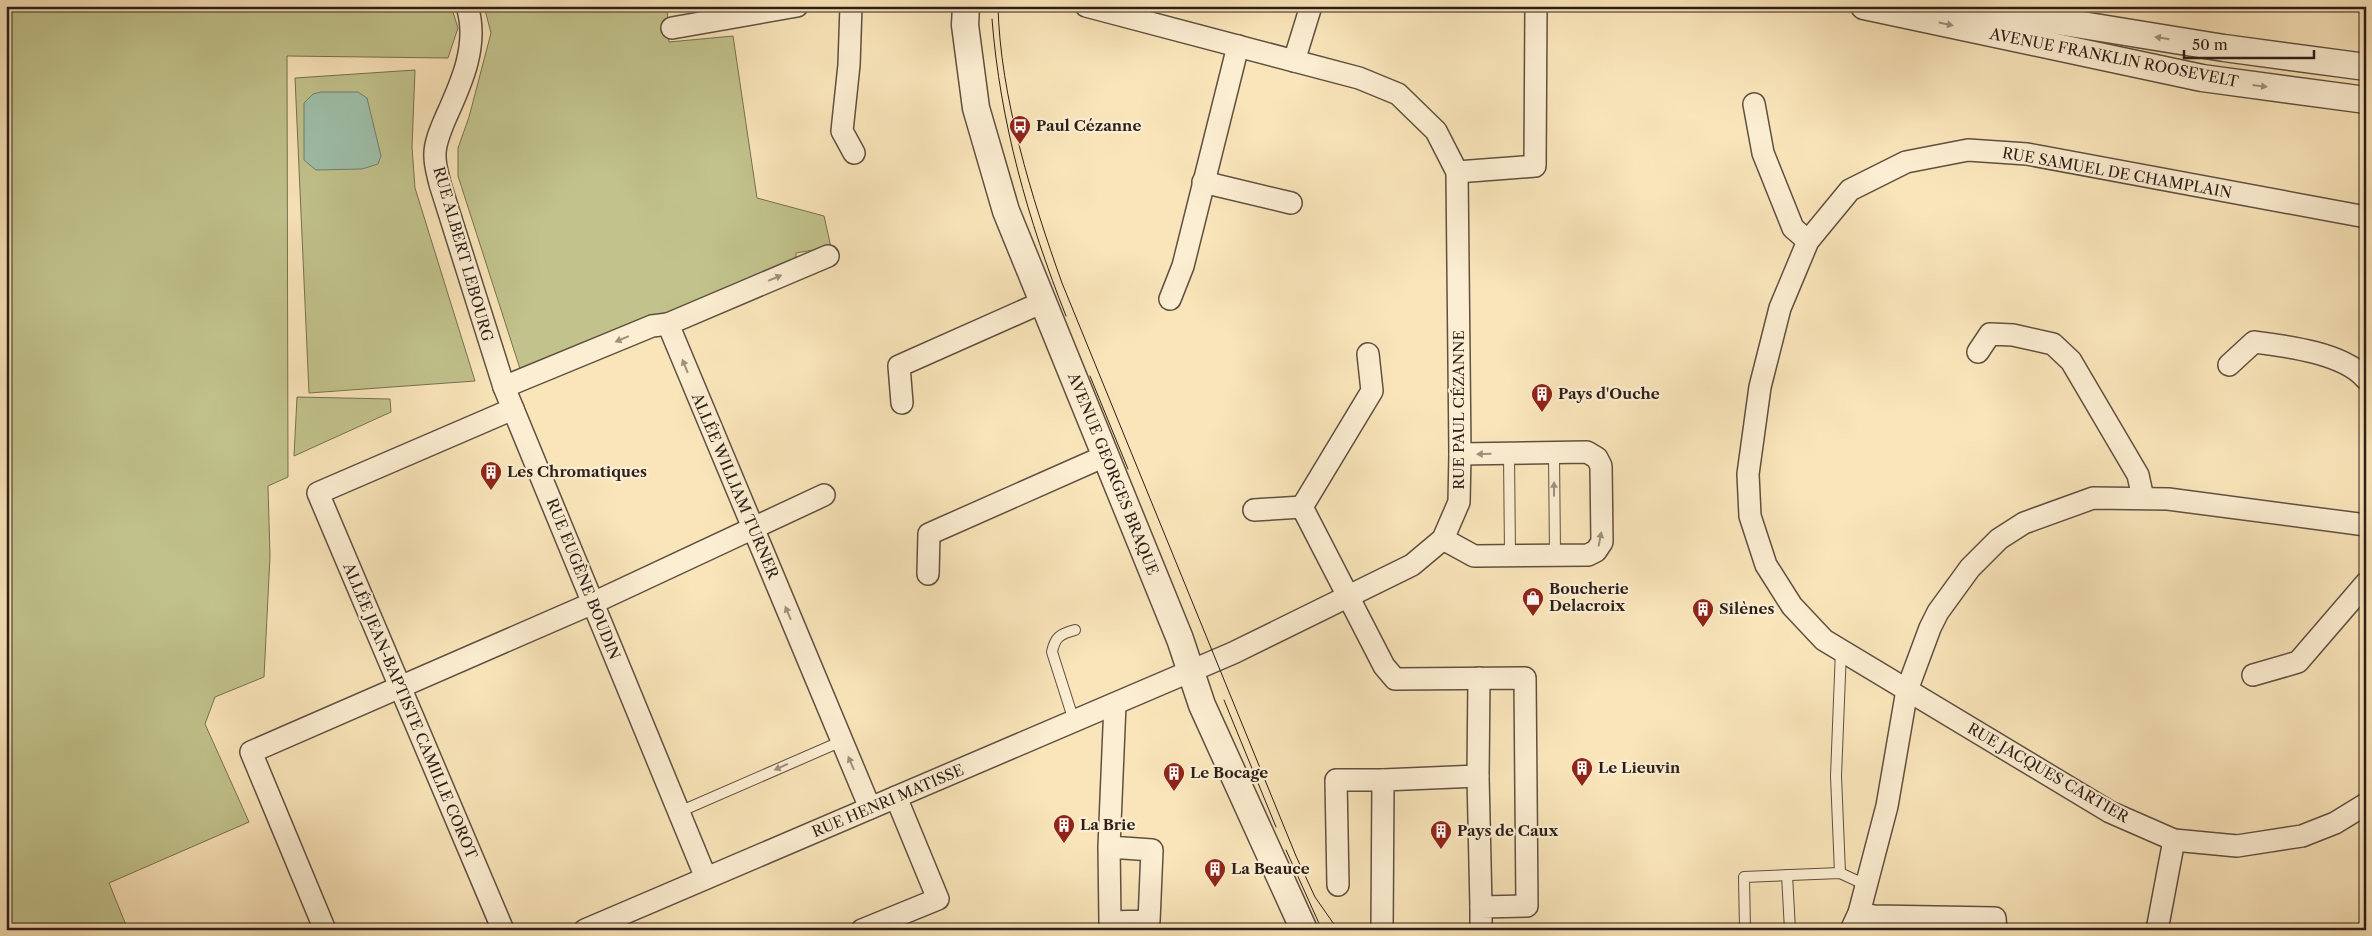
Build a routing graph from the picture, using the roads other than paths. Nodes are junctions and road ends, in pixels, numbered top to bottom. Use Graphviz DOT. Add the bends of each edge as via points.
graph roads {
  1 [pos="467,6"];
  2 [pos="797,6"];
  3 [pos="851,6"];
  4 [pos="966,6"];
  5 [pos="1087,6"];
  6 [pos="1311,6"];
  7 [pos="1536,6"];
  8 [pos="1864,6"];
  9 [pos="1965,6"];
  10 [pos="672,28"];
  11 [pos="1238,46"];
  12 [pos="1294,61"];
  13 [pos="2366,66"];
  14 [pos="2366,100"];
  15 [pos="1754,104"];
  16 [pos="854,153"];
  17 [pos="1457,172"];
  18 [pos="1203,182"];
  19 [pos="1290,203"];
  20 [pos="2366,217"];
  21 [pos="1808,241"];
  22 [pos="828,256"];
  23 [pos="1170,299"];
  24 [pos="1043,302"];
  25 [pos="668,324"];
  26 [pos="1978,352"];
  27 [pos="1368,354"];
  28 [pos="2229,365"];
  29 [pos="2366,379"];
  30 [pos="504,388"];
  31 [pos="902,403"];
  32 [pos="513,409"];
  33 [pos="1554,453"];
  34 [pos="1460,454"];
  35 [pos="1509,454"];
  36 [pos="1105,456"];
  37 [pos="824,495"];
  38 [pos="2143,498"];
  39 [pos="1302,507"];
  40 [pos="1254,510"];
  41 [pos="2366,525"];
  42 [pos="753,529"];
  43 [pos="1443,539"];
  44 [pos="1555,555"];
  45 [pos="1510,556"];
  46 [pos="928,574"];
  47 [pos="2366,583"];
  48 [pos="1348,596"];
  49 [pos="593,603"];
  50 [pos="1075,630"];
  51 [pos="1841,650"];
  52 [pos="1190,671"];
  53 [pos="2254,676"];
  54 [pos="1479,678"];
  55 [pos="400,687"];
  56 [pos="1907,690"];
  57 [pos="1115,704"];
  58 [pos="1074,721"];
  59 [pos="842,741"];
  60 [pos="1478,776"];
  61 [pos="1383,780"];
  62 [pos="896,797"];
  63 [pos="2366,804"];
  64 [pos="870,808"];
  65 [pos="679,812"];
  66 [pos="2174,840"];
  67 [pos="1109,846"];
  68 [pos="1840,873"];
  69 [pos="1787,875"];
  70 [pos="706,878"];
  71 [pos="1338,885"];
  72 [pos="1866,885"];
  73 [pos="1481,907"];
  74 [pos="1855,921"];
  75 [pos="325,930"];
  76 [pos="503,930"];
  77 [pos="585,930"];
  78 [pos="862,930"];
  79 [pos="1304,930"];
  80 [pos="1382,930"];
  81 [pos="1481,930"];
  82 [pos="1745,930"];
  83 [pos="1790,930"];
  84 [pos="1996,930"];
  85 [pos="2157,930"];
  1 -- 30 [label="street, RUE ALBERT LEBOURG" via="472,44 434,156"];
  2 -- 10 [label="street"];
  3 -- 16 [label="street" via="842,131"];
  4 -- 24 [label="street, AVENUE GEORGES BRAQUE" via="965,24 976,108 1006,211"];
  5 -- 11 [label="street, RUE PAUL CÉZANNE"];
  6 -- 12 [label="street"];
  7 -- 17 [label="street" via="1535,166"];
  8 -- 14 [label="street, AVENUE FRANKLIN ROOSEVELT, one-way" via="2202,78"];
  13 -- 9 [label="street, AVENUE FRANKLIN ROOSEVELT, one-way" via="2224,48"];
  11 -- 12 [label="street, RUE PAUL CÉZANNE"];
  11 -- 18 [label="street"];
  12 -- 17 [label="street, RUE PAUL CÉZANNE" via="1359,78 1398,94 1436,131"];
  15 -- 21 [label="street" via="1764,153 1793,228"];
  17 -- 34 [label="street, RUE PAUL CÉZANNE"];
  18 -- 19 [label="street"];
  18 -- 23 [label="street" via="1183,266"];
  20 -- 21 [label="street, RUE SAMUEL DE CHAMPLAIN" via="2027,154 1968,150 1906,162 1850,190"];
  21 -- 51 [label="street, RUE SAMUEL DE CHAMPLAIN" via="1780,308 1760,386 1748,474 1750,516 1766,565 1792,606 1824,640"];
  25 -- 22 [label="street, one-way"];
  24 -- 31 [label="street" via="899,366"];
  24 -- 36 [label="street, AVENUE GEORGES BRAQUE"];
  25 -- 30 [label="street, one-way" via="652,326"];
  42 -- 25 [label="street, ALLÉE WILLIAM TURNER, one-way"];
  26 -- 38 [label="street" via="1990,334 2053,344 2071,360 2116,437 2138,475"];
  27 -- 39 [label="street" via="1372,391"];
  28 -- 29 [label="street" via="2254,342 2300,348 2357,368"];
  30 -- 32 [label="street, RUE EUGÈNE BOUDIN"];
  32 -- 49 [label="street, RUE EUGÈNE BOUDIN"];
  32 -- 55 [label="street, ALLÉE JEAN-BAPTISTE CAMILLE COROT" via="318,493"];
  33 -- 35 [label="street"];
  44 -- 33 [label="lane, one-way"];
  44 -- 33 [label="street, one-way" via="1588,555 1596,551 1602,542 1601,466 1597,458 1587,452"];
  35 -- 34 [label="street, one-way"];
  34 -- 43 [label="street, RUE PAUL CÉZANNE" via="1459,502"];
  35 -- 45 [label="lane"];
  36 -- 46 [label="street" via="929,534"];
  36 -- 52 [label="street, AVENUE GEORGES BRAQUE"];
  37 -- 42 [label="street"];
  38 -- 41 [label="street"];
  38 -- 56 [label="street" via="2093,498 2024,523 1999,539 1970,568 1938,612"];
  39 -- 40 [label="street"];
  39 -- 48 [label="street"];
  42 -- 49 [label="street"];
  59 -- 42 [label="street, ALLÉE WILLIAM TURNER, one-way"];
  43 -- 45 [label="street" via="1474,556"];
  43 -- 48 [label="street, RUE PAUL CÉZANNE" via="1412,566"];
  44 -- 45 [label="street"];
  47 -- 53 [label="street" via="2298,662"];
  48 -- 52 [label="street, RUE PAUL CÉZANNE"];
  48 -- 54 [label="street" via="1384,666 1395,679"];
  49 -- 55 [label="street"];
  49 -- 65 [label="street, RUE EUGÈNE BOUDIN"];
  50 -- 58 [label="lane" via="1062,633 1054,640 1052,652"];
  51 -- 56 [label="street, RUE SAMUEL DE CHAMPLAIN"];
  51 -- 68 [label="lane" via="1836,776"];
  52 -- 57 [label="street, RUE HENRI MATISSE"];
  52 -- 79 [label="street, AVENUE GEORGES BRAQUE" via="1202,705"];
  54 -- 60 [label="street"];
  54 -- 73 [label="street" via="1525,678 1527,906"];
  55 -- 75 [label="street" via="251,752"];
  55 -- 76 [label="street, ALLÉE JEAN-BAPTISTE CAMILLE COROT"];
  56 -- 66 [label="street, RUE JACQUES CARTIER" via="2110,812"];
  56 -- 72 [label="street" via="1887,806"];
  57 -- 58 [label="street, RUE HENRI MATISSE"];
  57 -- 67 [label="street"];
  58 -- 62 [label="street, RUE HENRI MATISSE"];
  64 -- 59 [label="street, ALLÉE WILLIAM TURNER, one-way"];
  59 -- 65 [label="lane, one-way"];
  60 -- 61 [label="street"];
  60 -- 73 [label="street"];
  61 -- 71 [label="street" via="1336,780"];
  61 -- 80 [label="street"];
  62 -- 64 [label="street, RUE HENRI MATISSE"];
  62 -- 78 [label="street" via="938,899"];
  63 -- 66 [label="street, RUE JACQUES CARTIER" via="2335,823 2302,836 2237,846"];
  64 -- 70 [label="street, RUE HENRI MATISSE"];
  65 -- 70 [label="street, RUE EUGÈNE BOUDIN"];
  66 -- 85 [label="street"];
  68 -- 69 [label="lane"];
  68 -- 72 [label="lane"];
  69 -- 82 [label="lane" via="1744,877"];
  69 -- 83 [label="lane"];
  70 -- 77 [label="street, RUE HENRI MATISSE"];
  72 -- 74 [label="street"];
  73 -- 81 [label="street"];
  74 -- 84 [label="street" via="1874,916 1995,918"];
}
